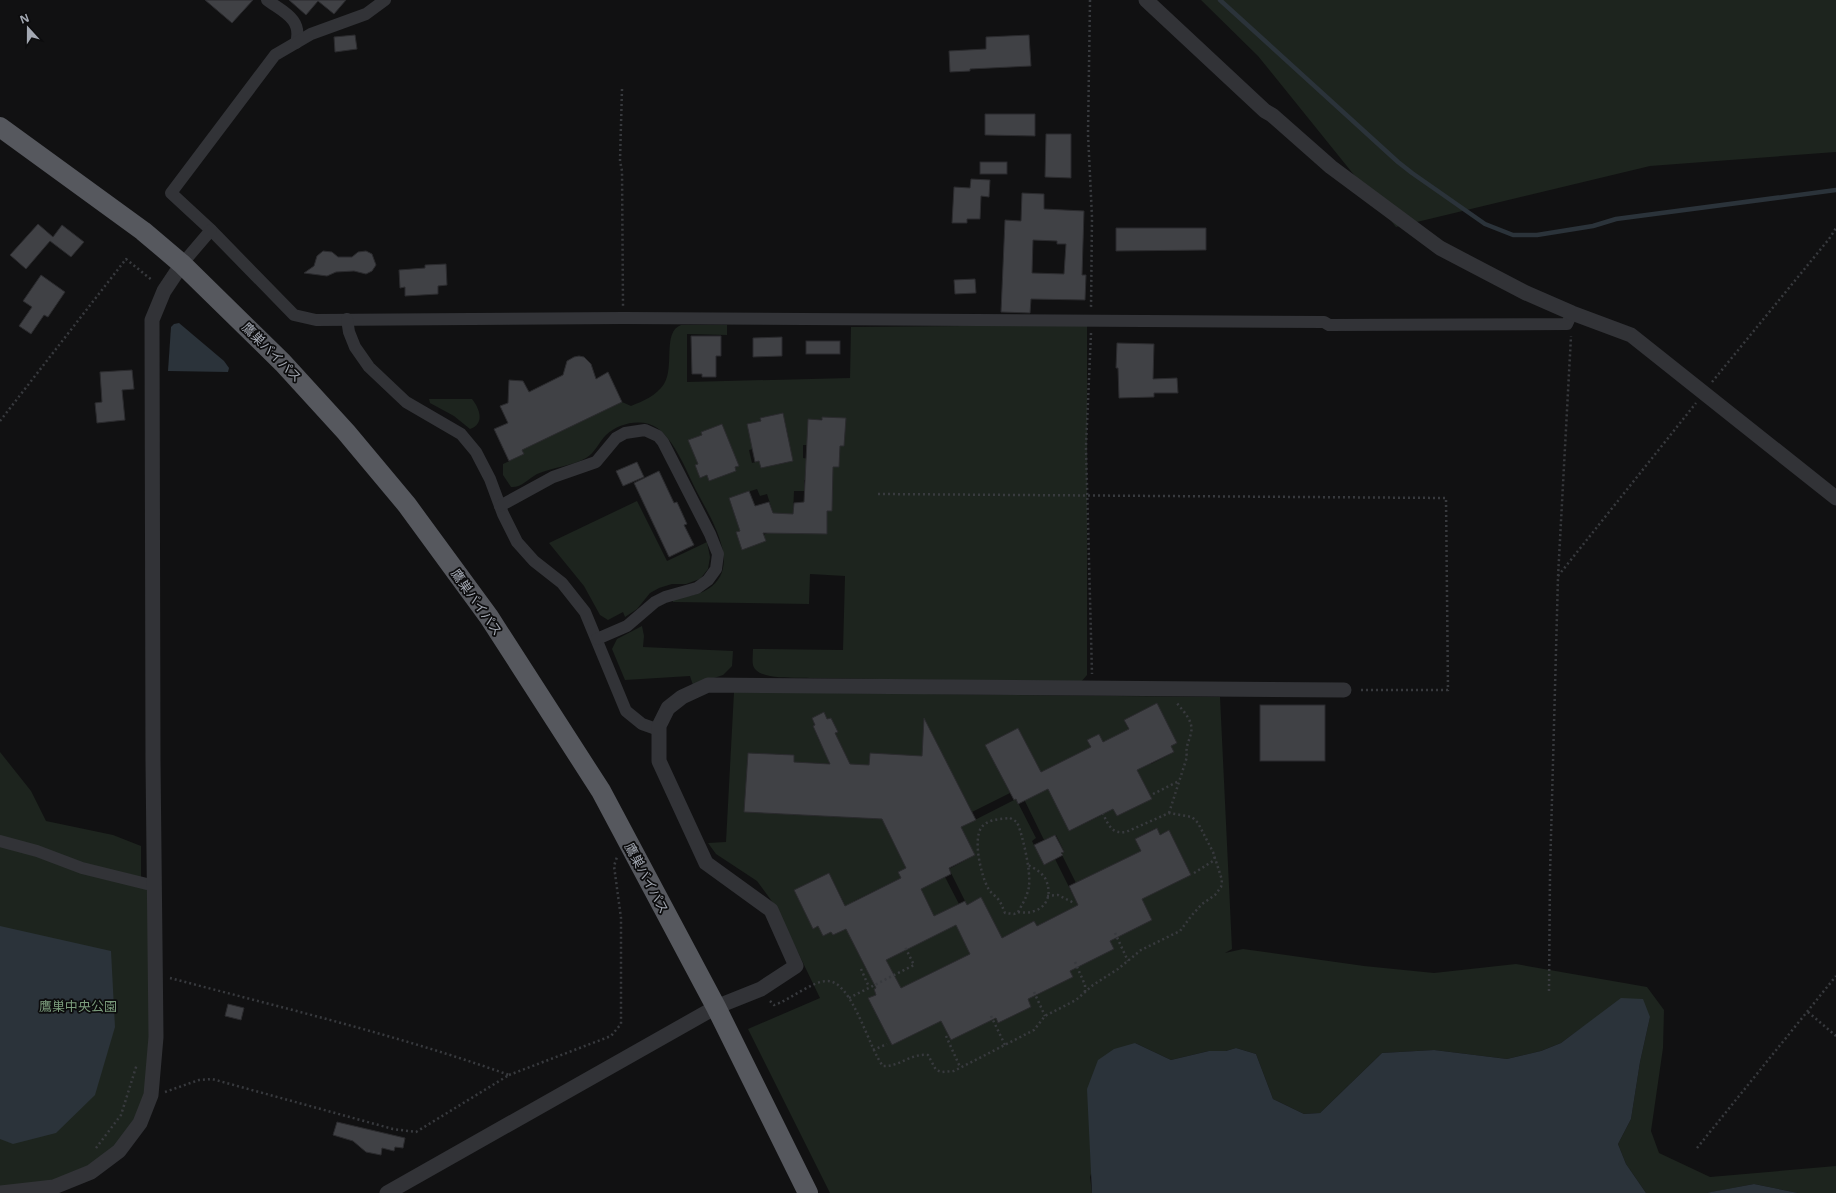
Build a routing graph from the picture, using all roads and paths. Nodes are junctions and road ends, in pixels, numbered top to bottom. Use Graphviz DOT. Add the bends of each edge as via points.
graph roads {
  1 [pos="267,0"];
  2 [pos="385,0"];
  3 [pos="1090,0"];
  4 [pos="1146,0"];
  5 [pos="296,43"];
  6 [pos="622,89"];
  7 [pos="0,127"];
  8 [pos="1836,228"];
  9 [pos="211,230"];
  10 [pos="182,264"];
  11 [pos="164,290"];
  12 [pos="1572,313"];
  13 [pos="623,318"];
  14 [pos="347,320"];
  15 [pos="1091,321"];
  16 [pos="1705,392"];
  17 [pos="0,421"];
  18 [pos="878,494"];
  19 [pos="1087,496"];
  20 [pos="1836,498"];
  21 [pos="500,506"];
  22 [pos="1558,577"];
  23 [pos="597,639"];
  24 [pos="1092,688"];
  25 [pos="1165,688"];
  26 [pos="1344,690"];
  27 [pos="659,730"];
  28 [pos="1179,781"];
  29 [pos="1153,794"];
  30 [pos="1169,813"];
  31 [pos="1103,814"];
  32 [pos="623,833"];
  33 [pos="0,841"];
  34 [pos="1215,857"];
  35 [pos="1027,865"];
  36 [pos="1194,873"];
  37 [pos="155,886"];
  38 [pos="1047,896"];
  39 [pos="1074,903"];
  40 [pos="1018,912"];
  41 [pos="1116,933"];
  42 [pos="905,947"];
  43 [pos="1128,961"];
  44 [pos="1075,962"];
  45 [pos="861,969"];
  46 [pos="156,974"];
  47 [pos="1836,976"];
  48 [pos="869,987"];
  49 [pos="762,989"];
  50 [pos="1034,992"];
  51 [pos="1085,992"];
  52 [pos="1549,992"];
  53 [pos="849,998"];
  54 [pos="716,1007"];
  55 [pos="1808,1012"];
  56 [pos="991,1016"];
  57 [pos="1045,1016"];
  58 [pos="946,1036"];
  59 [pos="1836,1036"];
  60 [pos="887,1044"];
  61 [pos="1005,1045"];
  62 [pos="874,1050"];
  63 [pos="138,1062"];
  64 [pos="960,1067"];
  65 [pos="508,1075"];
  66 [pos="151,1094"];
  67 [pos="1697,1148"];
  68 [pos="93,1150"];
  69 [pos="0,1193"];
  70 [pos="387,1193"];
  71 [pos="808,1193"];
  1 -- 5 [label="street" via="294,20 298,34"];
  2 -- 5 [label="street" via="366,14 311,34"];
  3 -- 15 [label="path" via="1088,134 1092,217"];
  4 -- 12 [label="street" via="1265,111 1331,167 1440,248 1526,293"];
  5 -- 9 [label="street" via="275,55 171,193"];
  6 -- 13 [label="path" via="620,162"];
  7 -- 10 [label="highway, 鷹巣バイパス" via="143,231"];
  8 -- 16 [label="path"];
  9 -- 10 [label="street"];
  9 -- 14 [label="street" via="294,315 316,320"];
  10 -- 11 [label="street"];
  10 -- 32 [label="highway, 鷹巣バイパス" via="283,363 346,432 407,505 489,617 601,791"];
  11 -- 17 [label="path" via="126,259"];
  11 -- 37 [label="street" via="152,320"];
  12 -- 15 [label="street" via="1566,324 1329,325 1324,322"];
  12 -- 16 [label="street" via="1631,335"];
  12 -- 22 [label="path"];
  13 -- 14 [label="street"];
  13 -- 15 [label="street"];
  14 -- 21 [label="street" via="355,347 369,367 406,402 461,434 476,452"];
  15 -- 19 [label="path" via="1086,447"];
  16 -- 20 [label="street"];
  16 -- 22 [label="path"];
  18 -- 19 [label="path"];
  19 -- 24 [label="path"];
  19 -- 26 [label="path" via="1446,498 1448,690"];
  21 -- 23 [label="street" via="517,542 534,561 562,583 585,612"];
  21 -- 23 [label="street" via="553,477 596,462 616,438 625,432 645,430 658,436 663,442 710,534 718,554 716,569 708,580 697,588 655,602 627,626"];
  22 -- 52 [label="path"];
  23 -- 27 [label="street" via="626,711 642,724"];
  24 -- 25 [label="street"];
  24 -- 27 [label="street" via="708,685 682,697 668,708"];
  25 -- 26 [label="street"];
  25 -- 28 [label="path" via="1186,714 1192,731"];
  27 -- 49 [label="street" via="659,761 706,863 771,910 796,966"];
  28 -- 29 [label="path"];
  28 -- 30 [label="path"];
  30 -- 31 [label="path" via="1120,833 1114,832 1108,826"];
  30 -- 34 [label="path" via="1192,817 1198,823"];
  32 -- 54 [label="highway, 鷹巣バイパス"];
  32 -- 65 [label="path" via="614,866 621,918 621,1024 611,1036"];
  33 -- 37 [label="street" via="37,851 82,868"];
  34 -- 36 [label="path"];
  34 -- 43 [label="path" via="1222,880 1221,887 1215,895 1202,904 1180,930 1141,950"];
  35 -- 38 [label="path" via="1044,878"];
  35 -- 40 [label="path" via="1029,887"];
  35 -- 40 [label="path" via="1017,822 1010,818 997,820 988,822 981,828 978,837 979,866 988,888 1000,901 1005,913"];
  37 -- 46 [label="street"];
  38 -- 39 [label="path" via="1058,895"];
  38 -- 40 [label="path" via="1045,905 1037,911 1028,914"];
  41 -- 43 [label="path"];
  42 -- 48 [label="path" via="914,964"];
  43 -- 51 [label="path"];
  44 -- 51 [label="path" via="1085,985"];
  45 -- 48 [label="path"];
  46 -- 65 [label="path" via="465,1059"];
  46 -- 66 [label="street" via="156,1037"];
  47 -- 55 [label="path"];
  48 -- 53 [label="path"];
  49 -- 53 [label="path" via="774,1005 827,981 836,983"];
  49 -- 54 [label="street"];
  50 -- 57 [label="path"];
  51 -- 57 [label="path" via="1076,1000"];
  53 -- 62 [label="path"];
  54 -- 70 [label="street"];
  54 -- 71 [label="highway, 鷹巣バイパス"];
  55 -- 59 [label="path"];
  55 -- 67 [label="path"];
  56 -- 61 [label="path"];
  57 -- 61 [label="path" via="1034,1030"];
  58 -- 64 [label="path"];
  60 -- 62 [label="path"];
  61 -- 64 [label="path"];
  62 -- 64 [label="path" via="883,1066 890,1067 921,1054 928,1055 936,1070 954,1071"];
  63 -- 68 [label="path" via="122,1115"];
  65 -- 66 [label="path" via="416,1132 393,1130 212,1079 199,1080 176,1089"];
  66 -- 69 [label="street" via="140,1123 119,1151 91,1172 54,1187"];
}
